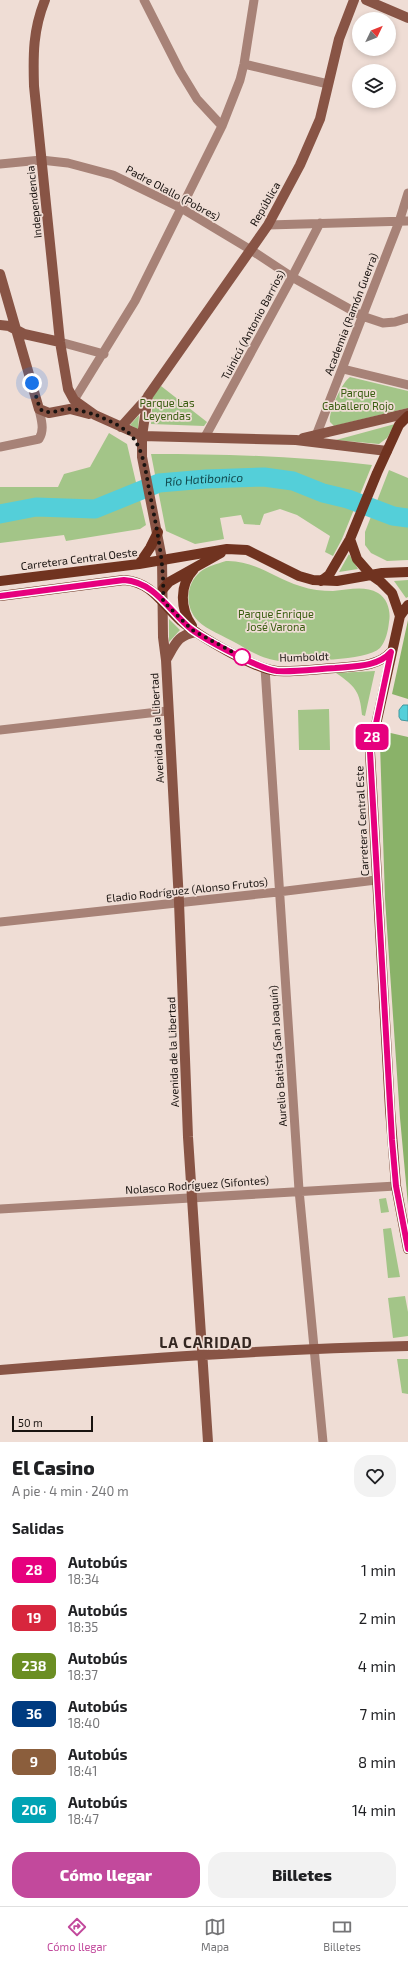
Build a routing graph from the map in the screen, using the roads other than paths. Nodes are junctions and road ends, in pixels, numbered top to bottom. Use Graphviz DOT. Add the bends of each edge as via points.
graph roads {
  1 [pos="45,0"];
  2 [pos="144,0"];
  3 [pos="254,0"];
  4 [pos="354,0"];
  5 [pos="366,0"];
  6 [pos="384,3"];
  7 [pos="408,18"];
  8 [pos="244,64"];
  9 [pos="328,84"];
  10 [pos="222,126"];
  11 [pos="41,160"];
  12 [pos="0,164"];
  13 [pos="408,193"];
  14 [pos="181,208"];
  15 [pos="404,222"];
  16 [pos="320,223"];
  17 [pos="268,225"];
  18 [pos="251,250"];
  19 [pos="0,274"];
  20 [pos="292,277"];
  21 [pos="362,316"];
  22 [pos="408,318"];
  23 [pos="11,327"];
  24 [pos="60,342"];
  25 [pos="104,354"];
  26 [pos="343,369"];
  27 [pos="408,385"];
  28 [pos="148,396"];
  29 [pos="74,400"];
  30 [pos="40,409"];
  31 [pos="64,410"];
  32 [pos="408,414"];
  33 [pos="95,415"];
  34 [pos="408,426"];
  35 [pos="121,427"];
  36 [pos="142,436"];
  37 [pos="205,437"];
  38 [pos="315,439"];
  39 [pos="0,447"];
  40 [pos="387,451"];
  41 [pos="142,457"];
  42 [pos="157,528"];
  43 [pos="350,539"];
  44 [pos="227,549"];
  45 [pos="162,559"];
  46 [pos="139,564"];
  47 [pos="196,566"];
  48 [pos="408,572"];
  49 [pos="371,575"];
  50 [pos="0,581"];
  51 [pos="321,581"];
  52 [pos="163,589"];
  53 [pos="0,596"];
  54 [pos="163,601"];
  55 [pos="408,605"];
  56 [pos="400,616"];
  57 [pos="196,632"];
  58 [pos="391,652"];
  59 [pos="166,660"];
  60 [pos="264,668"];
  61 [pos="167,711"];
  62 [pos="0,730"];
  63 [pos="376,880"];
  64 [pos="278,892"];
  65 [pos="179,902"];
  66 [pos="0,922"];
  67 [pos="396,1186"];
  68 [pos="299,1190"];
  69 [pos="193,1198"];
  70 [pos="0,1209"];
  71 [pos="408,1248"];
  72 [pos="408,1346"];
  73 [pos="315,1348"];
  74 [pos="203,1354"];
  75 [pos="0,1370"];
  76 [pos="208,1442"];
  77 [pos="323,1442"];
  1 -- 11 [label="main road, Independencia" via="37,19 33,50"];
  2 -- 10 [label="street" via="180,71 198,99"];
  3 -- 8 [label="street"];
  4 -- 9 [label="main road, República" via="339,39"];
  5 -- 6 [label="main road"];
  6 -- 7 [label="main road"];
  8 -- 9 [label="street"];
  8 -- 10 [label="street"];
  9 -- 17 [label="main road, República" via="320,119 300,166"];
  10 -- 14 [label="street"];
  11 -- 12 [label="street, Padre Olallo (Pobres)"];
  11 -- 14 [label="street, Padre Olallo (Pobres)" via="68,163 113,175"];
  11 -- 24 [label="main road, Independencia"];
  13 -- 15 [label="street, Academia (Ramón Guerra)"];
  14 -- 18 [label="street, Padre Olallo (Pobres)"];
  14 -- 25 [label="street" via="136,301"];
  15 -- 16 [label="street"];
  15 -- 21 [label="street, Academia (Ramón Guerra)"];
  16 -- 17 [label="street"];
  16 -- 20 [label="street, Tuinicú (Antonio Barrios)"];
  17 -- 18 [label="main road, República"];
  18 -- 20 [label="street, Padre Olallo (Pobres)"];
  18 -- 28 [label="main road, República"];
  19 -- 23 [label="main road"];
  20 -- 21 [label="street, Padre Olallo (Pobres)"];
  20 -- 37 [label="street, Tuinicú (Antonio Barrios)"];
  21 -- 22 [label="street, Padre Olallo (Pobres)" via="383,322"];
  21 -- 26 [label="street, Academia (Ramón Guerra)"];
  23 -- 24 [label="main road" via="24,334"];
  23 -- 30 [label="main road"];
  24 -- 25 [label="street"];
  24 -- 29 [label="main road, Independencia" via="68,389"];
  25 -- 29 [label="street"];
  26 -- 27 [label="street"];
  26 -- 38 [label="street, Academia (Ramón Guerra)"];
  28 -- 35 [label="main road, República"];
  28 -- 36 [label="main road, República"];
  29 -- 31 [label="main road"];
  29 -- 33 [label="main road"];
  30 -- 31 [label="main road" via="49,413"];
  30 -- 39 [label="street" via="42,435 39,439"];
  31 -- 33 [label="main road"];
  32 -- 38 [label="main road"];
  32 -- 40 [label="main road" via="399,425"];
  33 -- 35 [label="main road"];
  34 -- 40 [label="main road"];
  35 -- 36 [label="main road"];
  35 -- 41 [label="main road" via="136,442"];
  36 -- 37 [label="main road"];
  36 -- 41 [label="main road, República"];
  37 -- 38 [label="main road"];
  38 -- 40 [label="main road"];
  40 -- 43 [label="main road"];
  41 -- 42 [label="main road, Avenida de la Libertad"];
  42 -- 45 [label="main road, Avenida de la Libertad"];
  42 -- 46 [label="main road" via="150,548"];
  43 -- 49 [label="main road" via="357,559"];
  43 -- 51 [label="main road" via="329,575"];
  44 -- 45 [label="main road"];
  44 -- 47 [label="main road"];
  44 -- 51 [label="main road" via="247,550 298,576"];
  45 -- 46 [label="main road, Carretera Central Oeste"];
  45 -- 52 [label="main road, Avenida de la Libertad"];
  46 -- 50 [label="main road, Carretera Central Oeste"];
  47 -- 52 [label="main road" via="169,582"];
  47 -- 57 [label="main road" via="188,575 183,588 185,617"];
  48 -- 49 [label="main road"];
  49 -- 51 [label="main road"];
  49 -- 56 [label="main road" via="392,593"];
  52 -- 54 [label="main road, Avenida de la Libertad"];
  53 -- 54 [label="main road" via="124,580 147,586"];
  54 -- 57 [label="main road, Humboldt"];
  54 -- 59 [label="main road, Avenida de la Libertad"];
  55 -- 56 [label="main road"];
  56 -- 58 [label="main road, Carretera Central Este"];
  57 -- 59 [label="main road, Avenida de la Libertad" via="180,637"];
  57 -- 60 [label="main road, Humboldt"];
  58 -- 60 [label="main road, Humboldt" via="377,663 288,671"];
  58 -- 63 [label="main road, Carretera Central Este" via="370,752"];
  59 -- 61 [label="main road, Avenida de la Libertad"];
  60 -- 64 [label="street, Aurelio Batista (San Joaquín)"];
  61 -- 62 [label="street"];
  61 -- 65 [label="main road, Avenida de la Libertad"];
  63 -- 64 [label="street, Eladio Rodríguez (Alonso Frutos)"];
  63 -- 67 [label="main road, Carretera Central Este"];
  64 -- 65 [label="street, Eladio Rodríguez (Alonso Frutos)"];
  64 -- 68 [label="street, Aurelio Batista (San Joaquín)"];
  65 -- 66 [label="street, Eladio Rodríguez (Alonso Frutos)"];
  65 -- 69 [label="main road, Avenida de la Libertad" via="188,1137"];
  67 -- 68 [label="street, Nolasco Rodríguez (Sifontes)"];
  67 -- 71 [label="main road, Carretera Central Este"];
  68 -- 69 [label="street, Nolasco Rodríguez (Sifontes)"];
  68 -- 73 [label="street, Aurelio Batista (San Joaquín)"];
  69 -- 70 [label="street, Nolasco Rodríguez (Sifontes)"];
  69 -- 74 [label="main road, Avenida de la Libertad"];
  72 -- 73 [label="main road"];
  73 -- 74 [label="main road"];
  73 -- 77 [label="street, Aurelio Batista (San Joaquín)"];
  74 -- 75 [label="main road"];
  74 -- 76 [label="main road, Avenida de la Libertad"];
}
